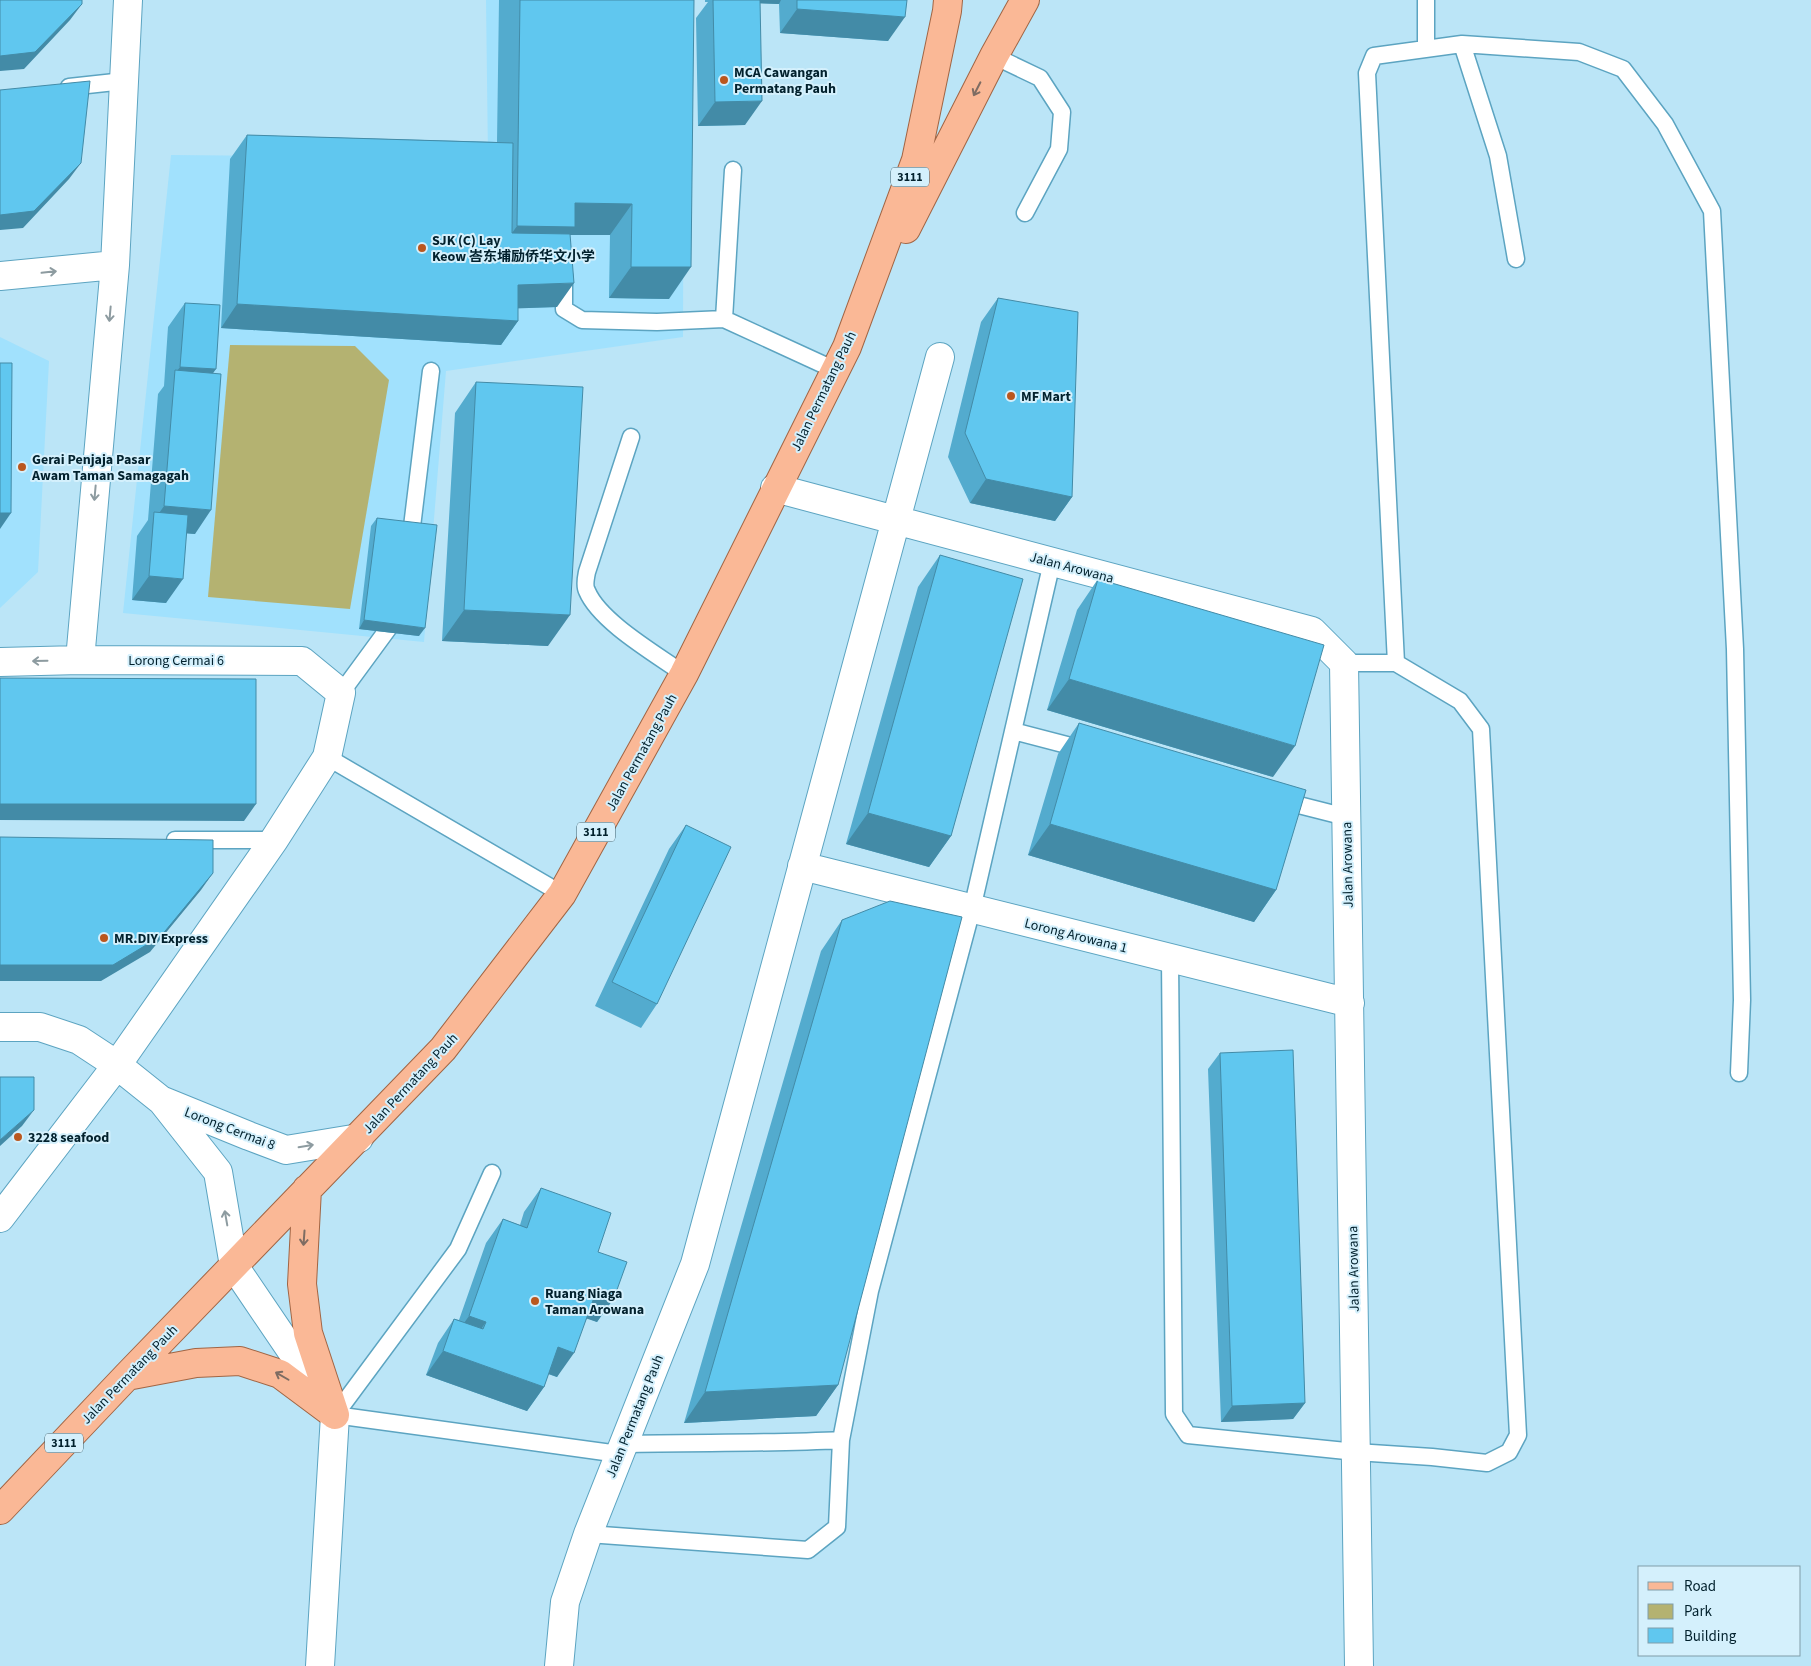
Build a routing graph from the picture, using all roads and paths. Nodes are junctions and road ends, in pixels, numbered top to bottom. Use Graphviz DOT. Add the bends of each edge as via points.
graph roads {
  1 [pos="128,0"];
  2 [pos="948,0"];
  3 [pos="1025,0"];
  4 [pos="1426,0"];
  5 [pos="1462,44"];
  6 [pos="1426,48"];
  7 [pos="994,56"];
  8 [pos="124,81"];
  9 [pos="57,88"];
  10 [pos="733,170"];
  11 [pos="1026,213"];
  12 [pos="564,256"];
  13 [pos="1516,259"];
  14 [pos="114,265"];
  15 [pos="0,276"];
  16 [pos="724,319"];
  17 [pos="940,357"];
  18 [pos="841,358"];
  19 [pos="431,371"];
  20 [pos="631,437"];
  21 [pos="776,488"];
  22 [pos="896,520"];
  23 [pos="408,562"];
  24 [pos="1052,562"];
  25 [pos="402,600"];
  26 [pos="80,660"];
  27 [pos="0,662"];
  28 [pos="1344,663"];
  29 [pos="1396,663"];
  30 [pos="684,674"];
  31 [pos="341,693"];
  32 [pos="1013,732"];
  33 [pos="1099,754"];
  34 [pos="327,757"];
  35 [pos="1260,795"];
  36 [pos="1346,818"];
  37 [pos="156,840"];
  38 [pos="274,840"];
  39 [pos="802,866"];
  40 [pos="562,894"];
  41 [pos="972,909"];
  42 [pos="1170,958"];
  43 [pos="1350,1003"];
  44 [pos="0,1027"];
  45 [pos="117,1065"];
  46 [pos="1739,1073"];
  47 [pos="162,1100"];
  48 [pos="359,1138"];
  49 [pos="492,1173"];
  50 [pos="307,1189"];
  51 [pos="1,1215"];
  52 [pos="234,1266"];
  53 [pos="128,1376"];
  54 [pos="335,1415"];
  55 [pos="841,1440"];
  56 [pos="621,1449"];
  57 [pos="1356,1452"];
  58 [pos="0,1510"];
  59 [pos="588,1534"];
  60 [pos="320,1666"];
  61 [pos="559,1666"];
  62 [pos="1359,1666"];
  1 -- 8 [label="street"];
  2 -- 18 [label="main road, Jalan Permatang Pauh / 3111" via="916,160"];
  3 -- 7 [label="main road"];
  4 -- 6 [label="lane"];
  5 -- 6 [label="lane"];
  5 -- 13 [label="lane" via="1498,156"];
  5 -- 46 [label="lane" via="1579,52 1623,69 1665,124 1712,211 1735,649 1742,1000"];
  6 -- 29 [label="lane" via="1374,56 1367,73"];
  7 -- 11 [label="lane" via="1040,78 1062,112 1059,149"];
  7 -- 18 [label="main road, one-way"];
  8 -- 9 [label="lane"];
  8 -- 14 [label="street"];
  10 -- 16 [label="lane"];
  12 -- 16 [label="lane" via="564,309 582,320 658,322"];
  15 -- 14 [label="street, one-way"];
  14 -- 26 [label="street, one-way"];
  16 -- 18 [label="lane"];
  17 -- 22 [label="street, Jalan Permatang Pauh"];
  18 -- 21 [label="main road, Jalan Permatang Pauh / 3111"];
  19 -- 23 [label="lane"];
  20 -- 30 [label="lane" via="587,572 585,589 620,630"];
  21 -- 22 [label="street, Jalan Arowana"];
  21 -- 30 [label="main road, Jalan Permatang Pauh / 3111"];
  22 -- 24 [label="street, Jalan Arowana"];
  22 -- 39 [label="street, Jalan Permatang Pauh"];
  24 -- 28 [label="street, Jalan Arowana" via="1312,631"];
  24 -- 32 [label="lane"];
  25 -- 31 [label="lane" via="396,618"];
  26 -- 27 [label="street, Lorong Cermai 6, one-way"];
  26 -- 31 [label="street, Lorong Cermai 6" via="302,661"];
  28 -- 29 [label="lane"];
  28 -- 36 [label="street, Jalan Arowana"];
  29 -- 57 [label="lane" via="1460,701 1481,729 1518,1435 1509,1452 1487,1463"];
  30 -- 40 [label="main road, Jalan Permatang Pauh / 3111"];
  31 -- 34 [label="street"];
  32 -- 33 [label="lane"];
  32 -- 41 [label="lane"];
  34 -- 38 [label="street"];
  34 -- 40 [label="lane"];
  35 -- 36 [label="lane"];
  36 -- 43 [label="street, Jalan Arowana"];
  37 -- 38 [label="lane"];
  38 -- 45 [label="street"];
  39 -- 41 [label="street, Lorong Arowana 1"];
  39 -- 56 [label="street, Jalan Permatang Pauh" via="695,1264"];
  40 -- 48 [label="main road, Jalan Permatang Pauh / 3111" via="443,1049"];
  41 -- 42 [label="street, Lorong Arowana 1"];
  41 -- 55 [label="lane" via="870,1291"];
  42 -- 43 [label="street, Lorong Arowana 1"];
  42 -- 57 [label="lane" via="1174,1414 1188,1436"];
  43 -- 57 [label="street, Jalan Arowana"];
  44 -- 45 [label="street, Lorong Cermai 8" via="48,1029 78,1040"];
  45 -- 47 [label="street, Lorong Cermai 8"];
  45 -- 51 [label="street"];
  47 -- 48 [label="street, Lorong Cermai 8, one-way" via="286,1150"];
  52 -- 47 [label="street, Lorong Cermai 8, one-way" via="218,1172"];
  48 -- 50 [label="main road, Jalan Permatang Pauh / 3111"];
  49 -- 54 [label="lane" via="458,1249"];
  50 -- 52 [label="main road, Jalan Permatang Pauh / 3111"];
  50 -- 54 [label="main road, one-way" via="302,1284 308,1333"];
  52 -- 53 [label="main road, Jalan Permatang Pauh / 3111"];
  52 -- 54 [label="street"];
  54 -- 53 [label="main road, one-way" via="280,1374 240,1361 196,1362"];
  53 -- 58 [label="main road, Jalan Permatang Pauh / 3111"];
  54 -- 56 [label="lane"];
  54 -- 60 [label="street"];
  55 -- 56 [label="lane" via="688,1442"];
  55 -- 59 [label="lane" via="837,1527 808,1550"];
  56 -- 59 [label="street, Jalan Permatang Pauh"];
  57 -- 62 [label="street, Jalan Arowana"];
  59 -- 61 [label="street, Jalan Permatang Pauh" via="565,1602"];
}
